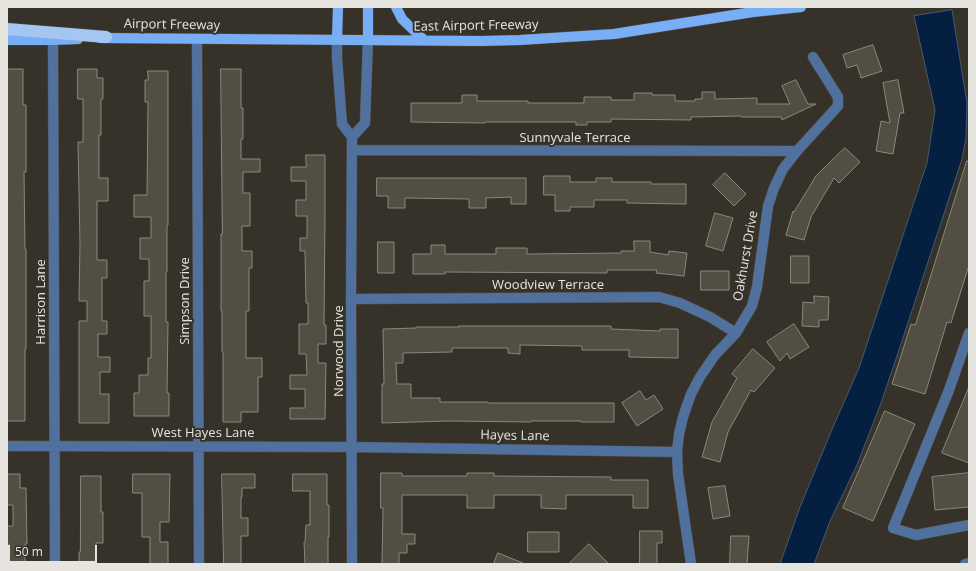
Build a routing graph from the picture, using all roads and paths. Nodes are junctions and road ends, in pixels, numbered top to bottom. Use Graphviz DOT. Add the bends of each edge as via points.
graph roads {
  1 [pos="338,7"];
  2 [pos="368,7"];
  3 [pos="396,7"];
  4 [pos="801,7"];
  5 [pos="7,29"];
  6 [pos="106,37"];
  7 [pos="197,39"];
  8 [pos="337,39"];
  9 [pos="7,40"];
  10 [pos="52,40"];
  11 [pos="368,40"];
  12 [pos="424,40"];
  13 [pos="813,57"];
  14 [pos="352,138"];
  15 [pos="352,150"];
  16 [pos="797,152"];
  17 [pos="351,299"];
  18 [pos="736,333"];
  19 [pos="969,333"];
  20 [pos="8,446"];
  21 [pos="55,446"];
  22 [pos="199,446"];
  23 [pos="352,447"];
  24 [pos="677,452"];
  25 [pos="969,525"];
  26 [pos="969,563"];
  27 [pos="55,564"];
  28 [pos="199,564"];
  29 [pos="352,564"];
  30 [pos="691,564"];
  31 [pos="965,564"];
  1 -- 8 [label="main road"];
  2 -- 11 [label="main road"];
  3 -- 12 [label="main road" via="402,19"];
  4 -- 12 [label="main road, East Airport Freeway" via="614,34 520,40"];
  5 -- 6 [label="highway"];
  6 -- 7 [label="main road, Airport Freeway"];
  6 -- 10 [label="main road, Airport Freeway"];
  7 -- 8 [label="main road, Airport Freeway"];
  7 -- 22 [label="street, Simpson Drive"];
  8 -- 11 [label="main road, East Airport Freeway"];
  8 -- 14 [label="street" via="342,124"];
  9 -- 10 [label="main road, Airport Freeway"];
  10 -- 21 [label="street, Harrison Lane"];
  11 -- 12 [label="main road, East Airport Freeway"];
  11 -- 14 [label="street" via="365,123"];
  13 -- 16 [label="street, Oakhurst Drive" via="838,97 838,106"];
  14 -- 15 [label="street, Norwood Drive"];
  15 -- 16 [label="street, Sunnyvale Terrace"];
  15 -- 17 [label="street, Norwood Drive"];
  16 -- 18 [label="street, Oakhurst Drive" via="783,169 774,188 768,206 757,287 752,306"];
  17 -- 18 [label="street, Woodview Terrace" via="659,297 680,303"];
  17 -- 23 [label="street, Norwood Drive"];
  18 -- 24 [label="street, Oakhurst Drive" via="715,355 691,394 682,417"];
  19 -- 25 [label="street" via="949,390 893,528 916,535"];
  20 -- 21 [label="street"];
  21 -- 22 [label="street, West Hayes Lane"];
  21 -- 27 [label="street, Harrison Lane"];
  22 -- 23 [label="street, West Hayes Lane"];
  22 -- 28 [label="street, Simpson Drive"];
  23 -- 24 [label="street, Hayes Lane"];
  23 -- 29 [label="street, Norwood Drive"];
  24 -- 30 [label="street, Oakhurst Drive"];
  26 -- 31 [label="street"];
}
